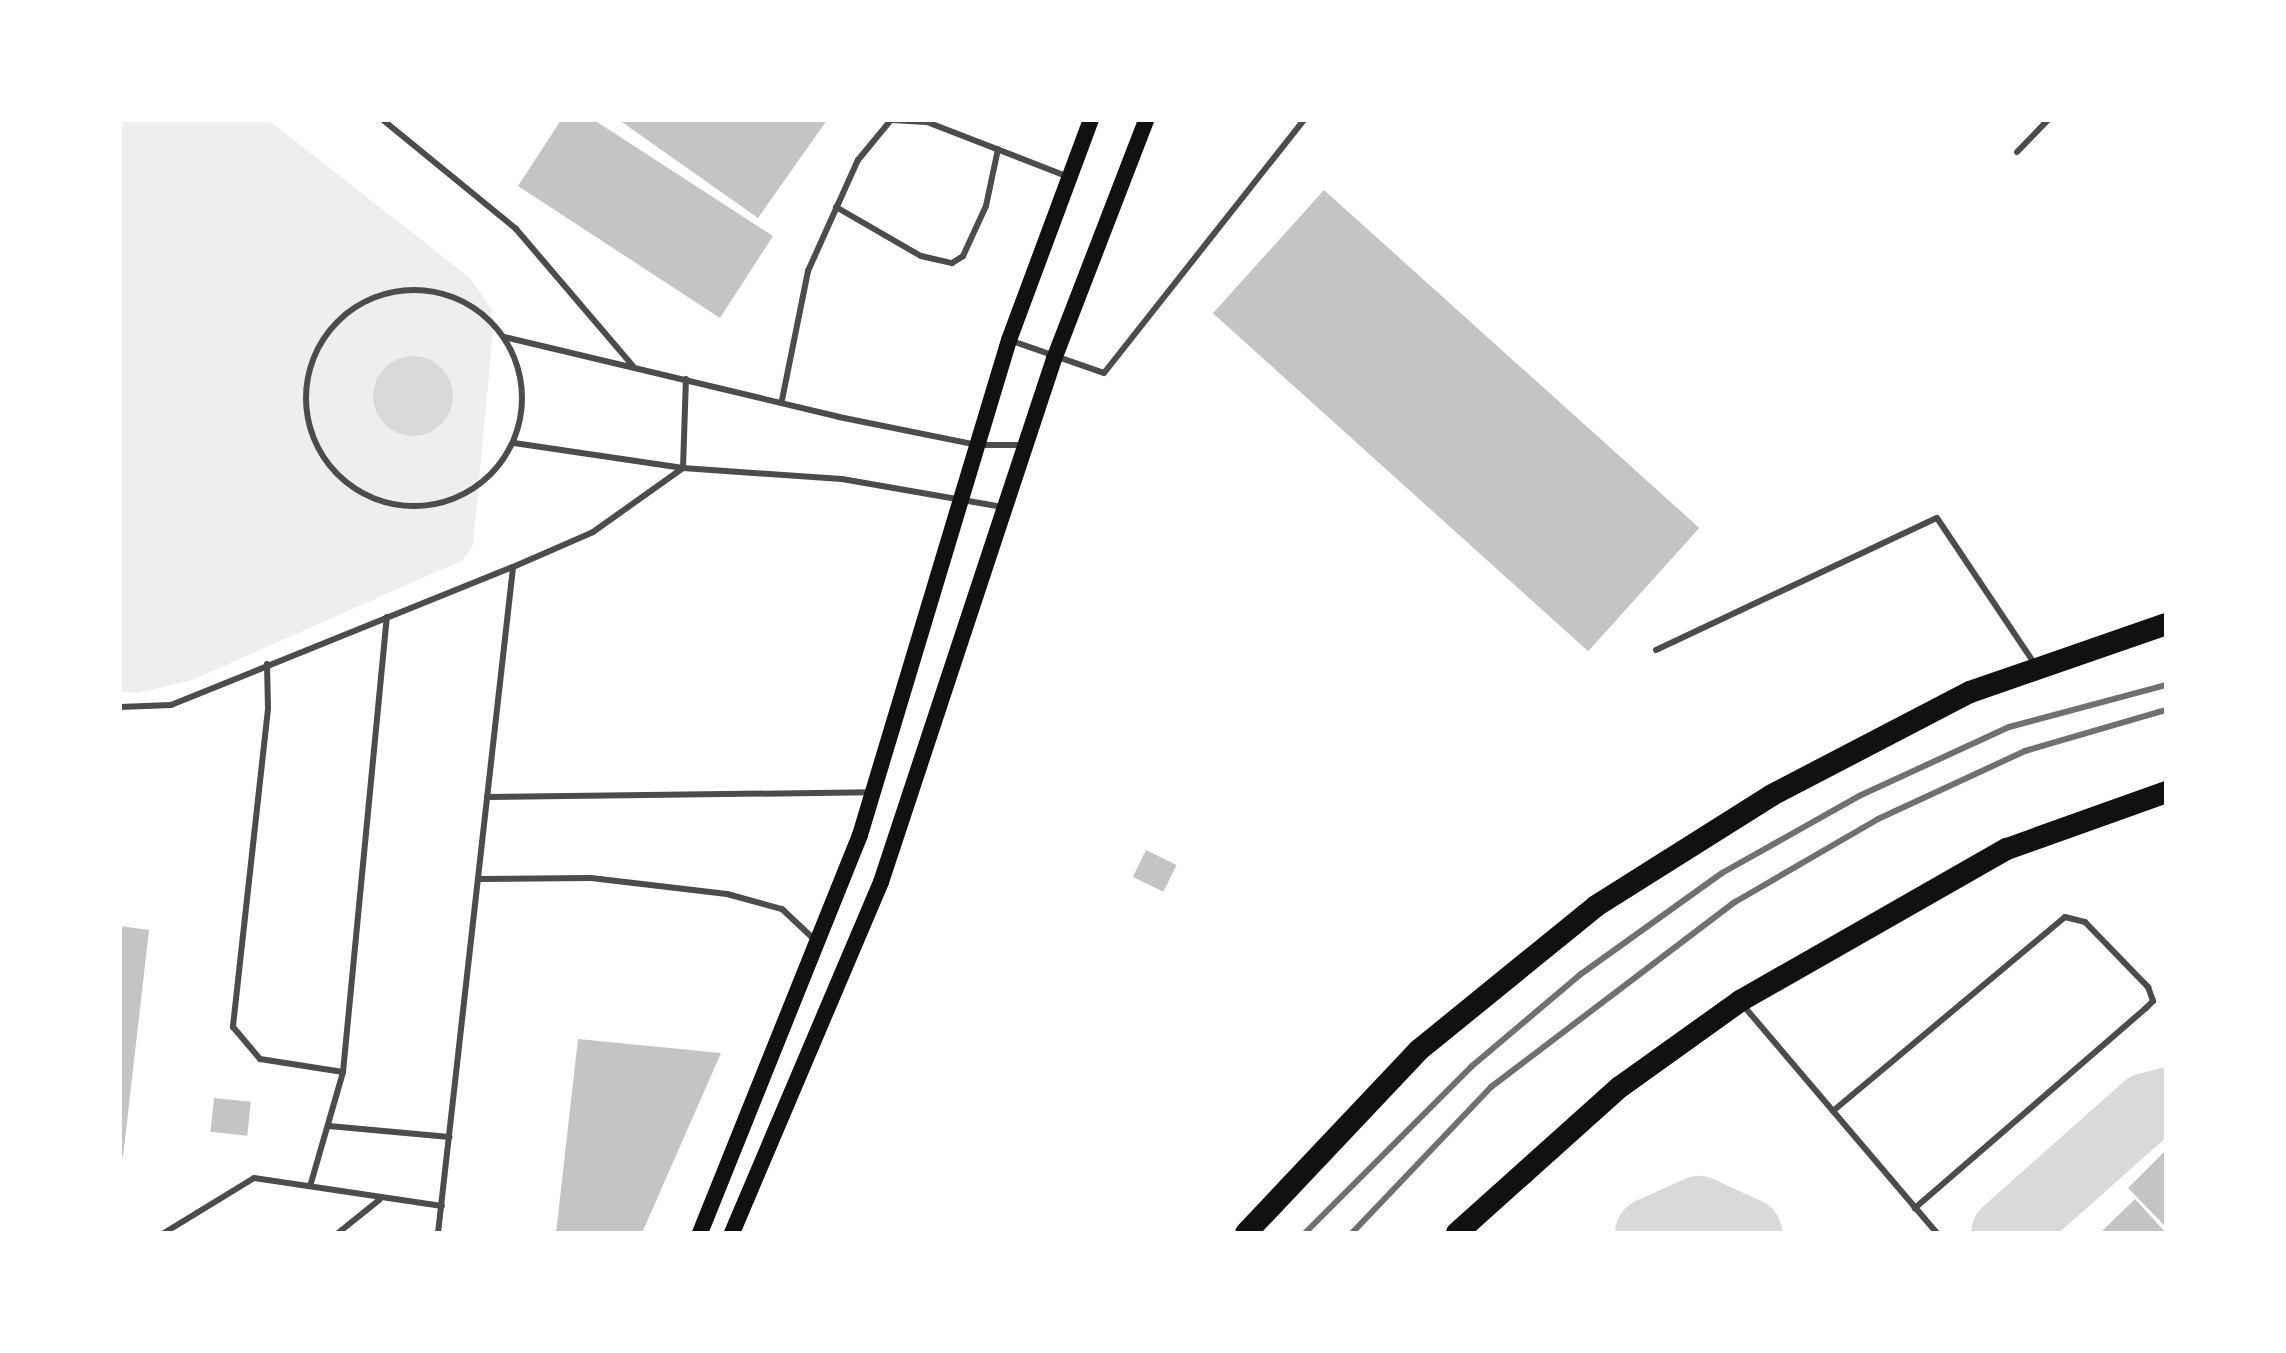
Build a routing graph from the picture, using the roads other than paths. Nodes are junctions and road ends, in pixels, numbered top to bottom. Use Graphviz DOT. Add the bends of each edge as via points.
graph roads {
  1 [pos="383,120"];
  2 [pos="1091,120"];
  3 [pos="1146,120"];
  4 [pos="1304,120"];
  5 [pos="2048,120"];
  6 [pos="998,149"];
  7 [pos="2017,152"];
  8 [pos="1070,178"];
  9 [pos="836,207"];
  10 [pos="504,337"];
  11 [pos="1009,340"];
  12 [pos="1054,359"];
  13 [pos="633,366"];
  14 [pos="686,379"];
  15 [pos="782,400"];
  16 [pos="514,443"];
  17 [pos="978,445"];
  18 [pos="1026,445"];
  19 [pos="683,468"];
  20 [pos="964,499"];
  21 [pos="1007,508"];
  22 [pos="513,567"];
  23 [pos="387,617"];
  24 [pos="2166,624"];
  25 [pos="1656,650"];
  26 [pos="267,664"];
  27 [pos="2037,668"];
  28 [pos="120,707"];
  29 [pos="874,791"];
  30 [pos="2166,792"];
  31 [pos="487,797"];
  32 [pos="479,879"];
  33 [pos="818,942"];
  34 [pos="1740,1001"];
  35 [pos="343,1072"];
  36 [pos="1833,1111"];
  37 [pos="329,1126"];
  38 [pos="450,1137"];
  39 [pos="311,1183"];
  40 [pos="379,1200"];
  41 [pos="442,1206"];
  42 [pos="1915,1208"];
  43 [pos="164,1233"];
  44 [pos="338,1233"];
  45 [pos="438,1233"];
  46 [pos="700,1233"];
  47 [pos="732,1233"];
  48 [pos="1246,1233"];
  49 [pos="1457,1233"];
  50 [pos="1937,1233"];
  1 -- 13 [label="lane" via="516,229"];
  2 -- 8 [label="main road"];
  3 -- 12 [label="main road"];
  4 -- 12 [label="lane" via="1104,373"];
  5 -- 7 [label="lane"];
  6 -- 8 [label="lane"];
  6 -- 9 [label="lane" via="927,122 891,120 858,160"];
  6 -- 9 [label="lane" via="986,206 963,256 952,263 921,256"];
  8 -- 11 [label="main road"];
  9 -- 15 [label="lane" via="808,271"];
  10 -- 13 [label="lane"];
  10 -- 16 [label="lane" via="523,389"];
  10 -- 16 [label="lane" via="466,302 415,289 364,300 325,333 305,382 310,434 338,477 383,504 435,506 482,484"];
  11 -- 12 [label="lane"];
  11 -- 17 [label="main road"];
  12 -- 18 [label="main road"];
  13 -- 14 [label="lane"];
  14 -- 15 [label="lane"];
  14 -- 19 [label="lane"];
  15 -- 17 [label="lane"];
  16 -- 19 [label="lane"];
  17 -- 18 [label="lane"];
  17 -- 20 [label="main road"];
  18 -- 21 [label="main road"];
  19 -- 20 [label="lane" via="842,479"];
  19 -- 22 [label="lane" via="593,532"];
  20 -- 21 [label="lane"];
  20 -- 29 [label="main road"];
  21 -- 47 [label="main road" via="881,882"];
  22 -- 23 [label="lane"];
  22 -- 31 [label="lane"];
  23 -- 26 [label="lane"];
  23 -- 35 [label="lane"];
  24 -- 27 [label="highway"];
  25 -- 27 [label="lane" via="1937,518"];
  26 -- 28 [label="lane" via="171,705"];
  26 -- 35 [label="lane" via="233,1027 260,1059"];
  27 -- 48 [label="highway" via="1970,692 1772,795 1596,906 1419,1050"];
  29 -- 31 [label="lane"];
  29 -- 33 [label="main road"];
  30 -- 34 [label="highway" via="2007,849"];
  31 -- 32 [label="lane"];
  32 -- 33 [label="lane" via="591,878 727,894 782,909"];
  32 -- 38 [label="lane"];
  33 -- 46 [label="main road"];
  34 -- 36 [label="lane"];
  34 -- 49 [label="highway" via="1620,1087"];
  35 -- 37 [label="lane"];
  36 -- 42 [label="lane"];
  36 -- 42 [label="lane" via="2065,917 2085,922 2148,987 2153,1001 2146,1008"];
  37 -- 38 [label="lane"];
  37 -- 39 [label="lane"];
  38 -- 41 [label="lane"];
  39 -- 40 [label="lane"];
  39 -- 43 [label="lane" via="242,1181"];
  40 -- 41 [label="lane"];
  40 -- 44 [label="lane"];
  41 -- 45 [label="lane"];
  42 -- 50 [label="lane"];
}
